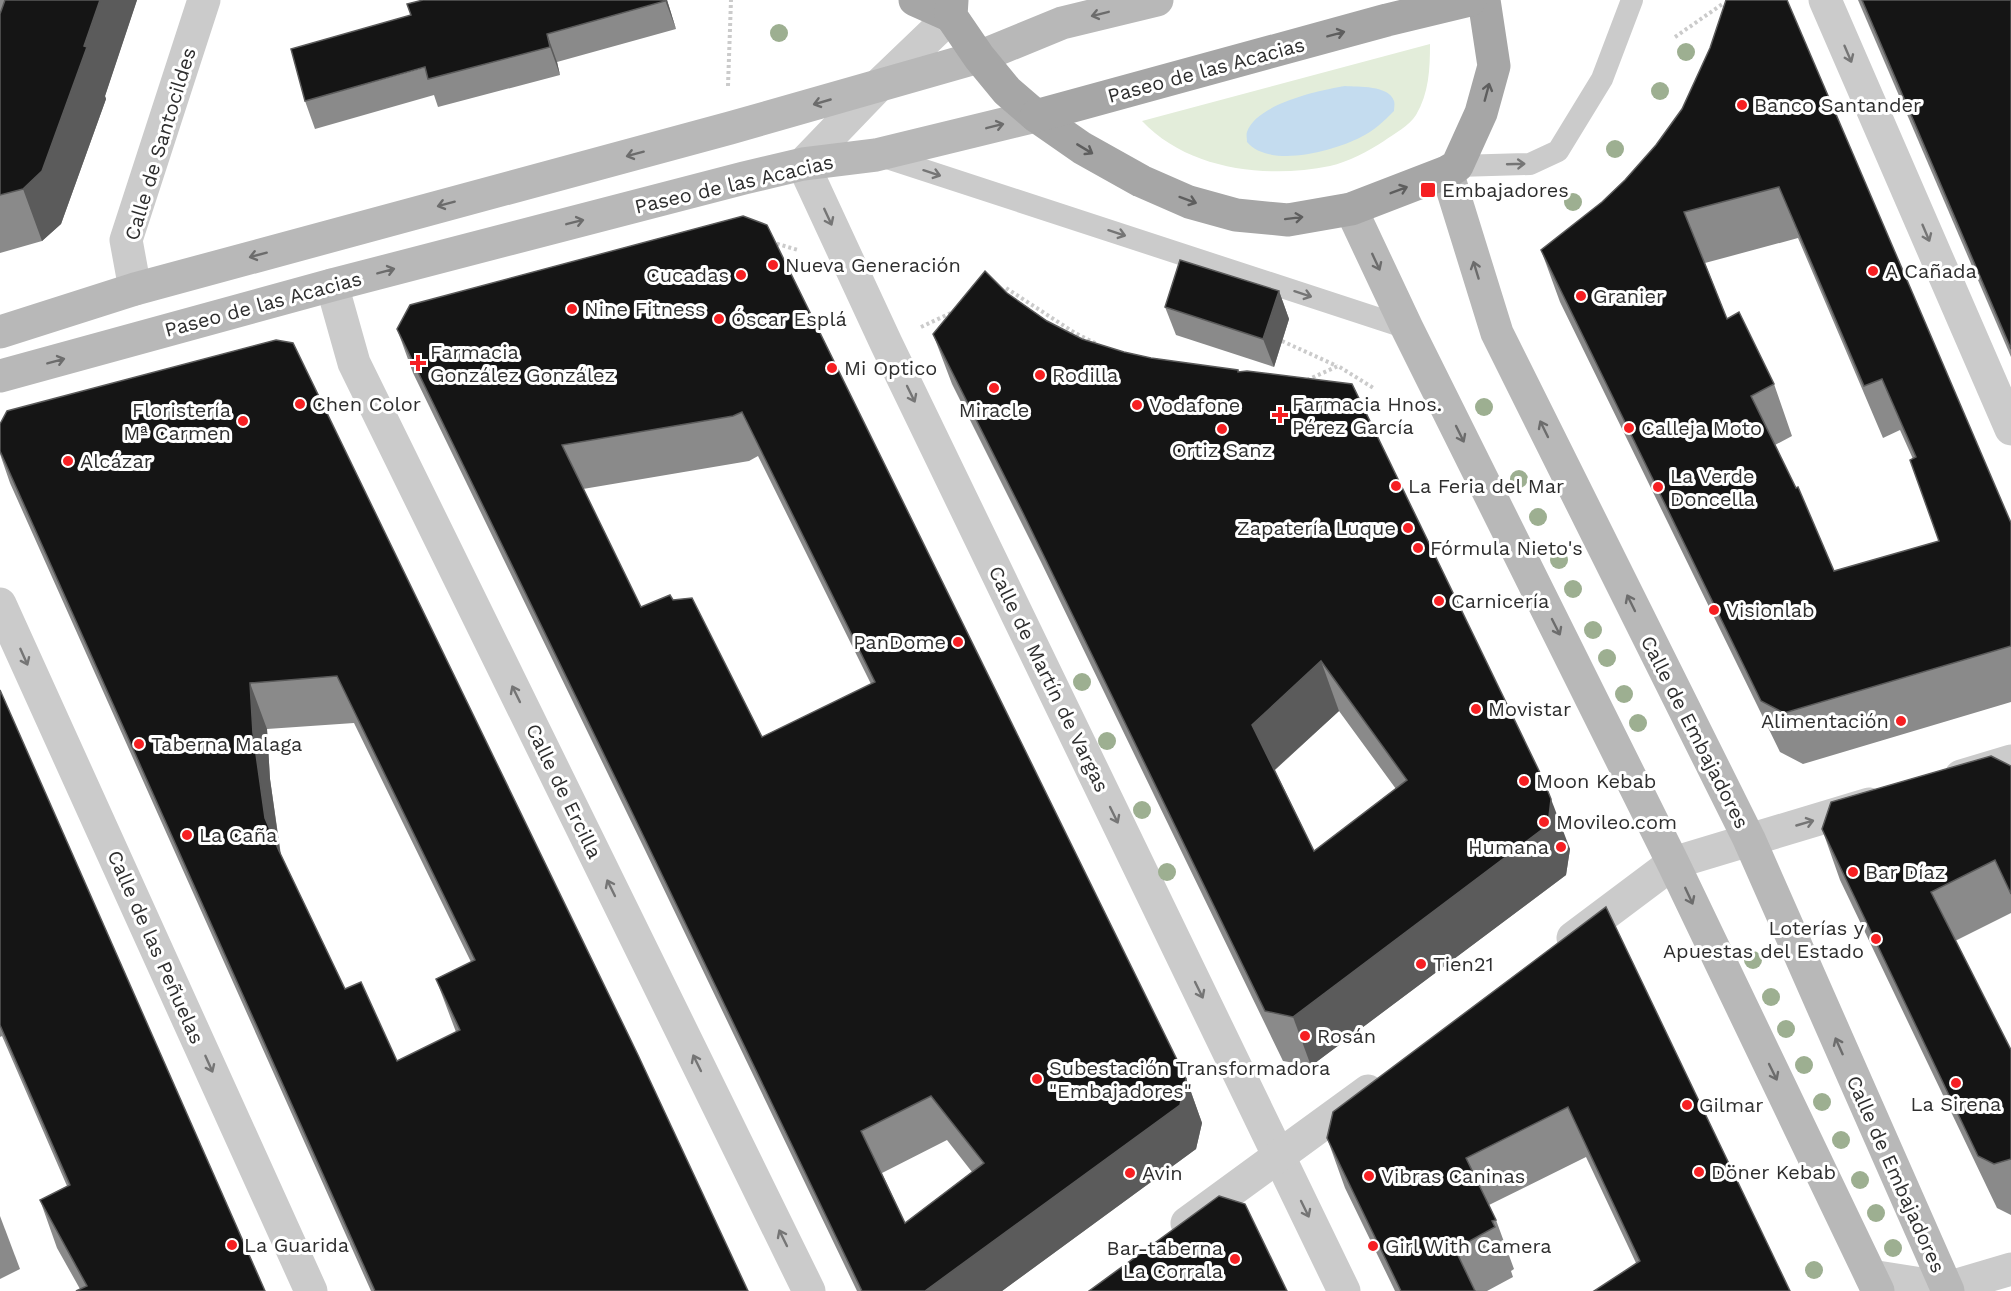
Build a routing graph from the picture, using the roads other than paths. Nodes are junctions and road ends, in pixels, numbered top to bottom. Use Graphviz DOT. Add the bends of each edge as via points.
graph roads {
  1 [pos="204,0"];
  2 [pos="915,0"];
  3 [pos="1157,0"];
  4 [pos="1470,0"];
  5 [pos="1484,0"];
  6 [pos="1632,0"];
  7 [pos="1825,0"];
  8 [pos="952,8"];
  9 [pos="979,57"];
  10 [pos="879,85"];
  11 [pos="1036,116"];
  12 [pos="876,155"];
  13 [pos="803,164"];
  14 [pos="1452,169"];
  15 [pos="1351,209"];
  16 [pos="333,285"];
  17 [pos="135,289"];
  18 [pos="1407,328"];
  19 [pos="0,332"];
  20 [pos="0,376"];
  21 [pos="2011,429"];
  22 [pos="0,604"];
  23 [pos="2011,761"];
  24 [pos="1933,784"];
  25 [pos="1900,795"];
  26 [pos="1749,840"];
  27 [pos="1673,863"];
  28 [pos="1550,955"];
  29 [pos="1388,1076"];
  30 [pos="1279,1156"];
  31 [pos="1159,1243"];
  32 [pos="2011,1269"];
  33 [pos="1874,1284"];
  34 [pos="1947,1290"];
  35 [pos="312,1291"];
  36 [pos="809,1291"];
  37 [pos="1344,1291"];
  1 -- 17 [label="street, Calle de Santocildes" via="126,240"];
  2 -- 8 [label="main road"];
  3 -- 9 [label="main road, one-way" via="1062,23"];
  11 -- 4 [label="main road, Paseo de las Acacias, one-way"];
  14 -- 5 [label="main road, one-way" via="1481,112 1494,66"];
  14 -- 6 [label="lane, one-way" via="1530,164 1558,151 1602,79"];
  7 -- 21 [label="street, one-way"];
  8 -- 9 [label="main road"];
  8 -- 10 [label="street"];
  9 -- 10 [label="main road"];
  9 -- 11 [label="main road"];
  10 -- 13 [label="street"];
  10 -- 17 [label="main road, one-way" via="730,129"];
  12 -- 11 [label="main road, Paseo de las Acacias, one-way"];
  11 -- 15 [label="main road, one-way" via="1141,181 1189,202 1236,216 1288,220"];
  12 -- 13 [label="main road, Paseo de las Acacias"];
  12 -- 18 [label="lane, one-way"];
  16 -- 13 [label="main road, Paseo de las Acacias, one-way"];
  13 -- 30 [label="street, Calle de Martín de Vargas, one-way"];
  15 -- 14 [label="main road, one-way"];
  26 -- 14 [label="main road, Calle de Embajadores, one-way" via="1497,333"];
  15 -- 18 [label="main road, one-way"];
  20 -- 16 [label="main road, Paseo de las Acacias, one-way"];
  36 -- 16 [label="street, Calle de Ercilla, one-way" via="354,363"];
  17 -- 19 [label="main road"];
  18 -- 27 [label="main road, one-way"];
  22 -- 35 [label="street, Calle de las Peñuelas, one-way"];
  23 -- 24 [label="street"];
  26 -- 25 [label="street, one-way"];
  26 -- 27 [label="street"];
  34 -- 26 [label="main road, Calle de Embajadores, one-way"];
  27 -- 28 [label="street"];
  27 -- 33 [label="main road, one-way"];
  29 -- 30 [label="street"];
  30 -- 31 [label="street"];
  30 -- 37 [label="street, Calle de Martín de Vargas, one-way"];
  32 -- 34 [label="street"];
  33 -- 34 [label="street"];
}
